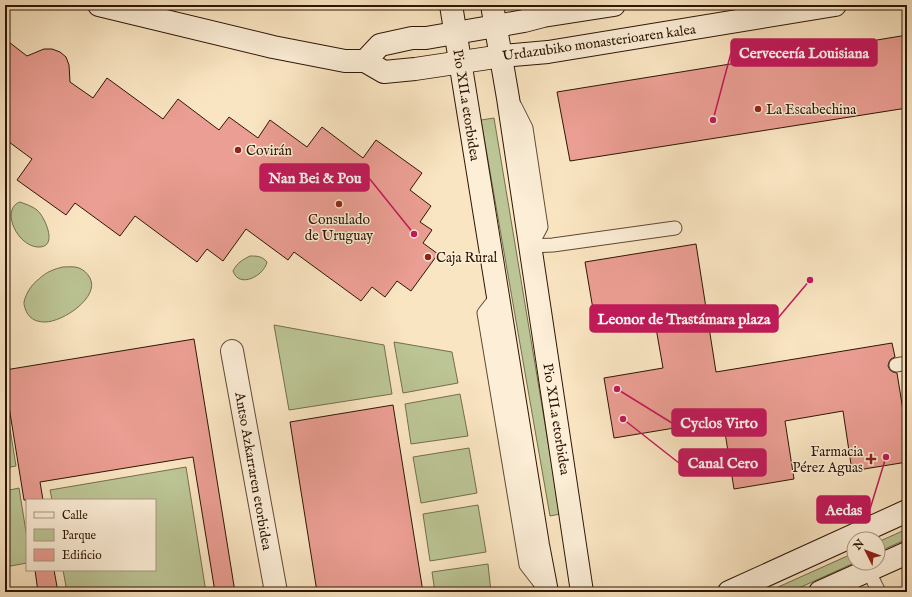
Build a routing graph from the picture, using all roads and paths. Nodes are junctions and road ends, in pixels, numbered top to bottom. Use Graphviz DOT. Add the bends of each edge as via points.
graph roads {
  1 [pos="99,5"];
  2 [pos="614,5"];
  3 [pos="835,5"];
  4 [pos="450,7"];
  5 [pos="494,15"];
  6 [pos="455,32"];
  7 [pos="502,56"];
  8 [pos="365,61"];
  9 [pos="460,62"];
  10 [pos="675,228"];
  11 [pos="531,246"];
  12 [pos="232,351"];
  13 [pos="907,511"];
  14 [pos="907,553"];
  15 [pos="886,562"];
  16 [pos="866,571"];
  17 [pos="868,571"];
  18 [pos="276,592"];
  19 [pos="547,592"];
  20 [pos="582,592"];
  21 [pos="729,592"];
  22 [pos="820,592"];
  23 [pos="879,592"];
  1 -- 8 [label="main road" via="273,47 345,61"];
  2 -- 5 [label="main road" via="524,21"];
  3 -- 7 [label="main road, Urdazubiko monasterioaren kalea" via="548,52"];
  4 -- 6 [label="main road, Pio XII.a etorbidea"];
  5 -- 6 [label="main road"];
  5 -- 7 [label="main road, Pio XII.a etorbidea"];
  6 -- 8 [label="main road" via="380,44"];
  6 -- 9 [label="main road, Pio XII.a etorbidea"];
  7 -- 9 [label="main road, Urdazubiko monasterioaren kalea"];
  7 -- 11 [label="main road, Pio XII.a etorbidea"];
  8 -- 9 [label="main road, Urdazubiko monasterioaren kalea" via="384,72"];
  9 -- 19 [label="main road, Pio XII.a etorbidea"];
  10 -- 11 [label="lane"];
  11 -- 20 [label="main road, Pio XII.a etorbidea"];
  12 -- 18 [label="main road, Antso Azkarraren etorbidea"];
  13 -- 21 [label="main road"];
  14 -- 15 [label="main road"];
  16 -- 22 [label="main road"];
  17 -- 23 [label="lane"];
}
